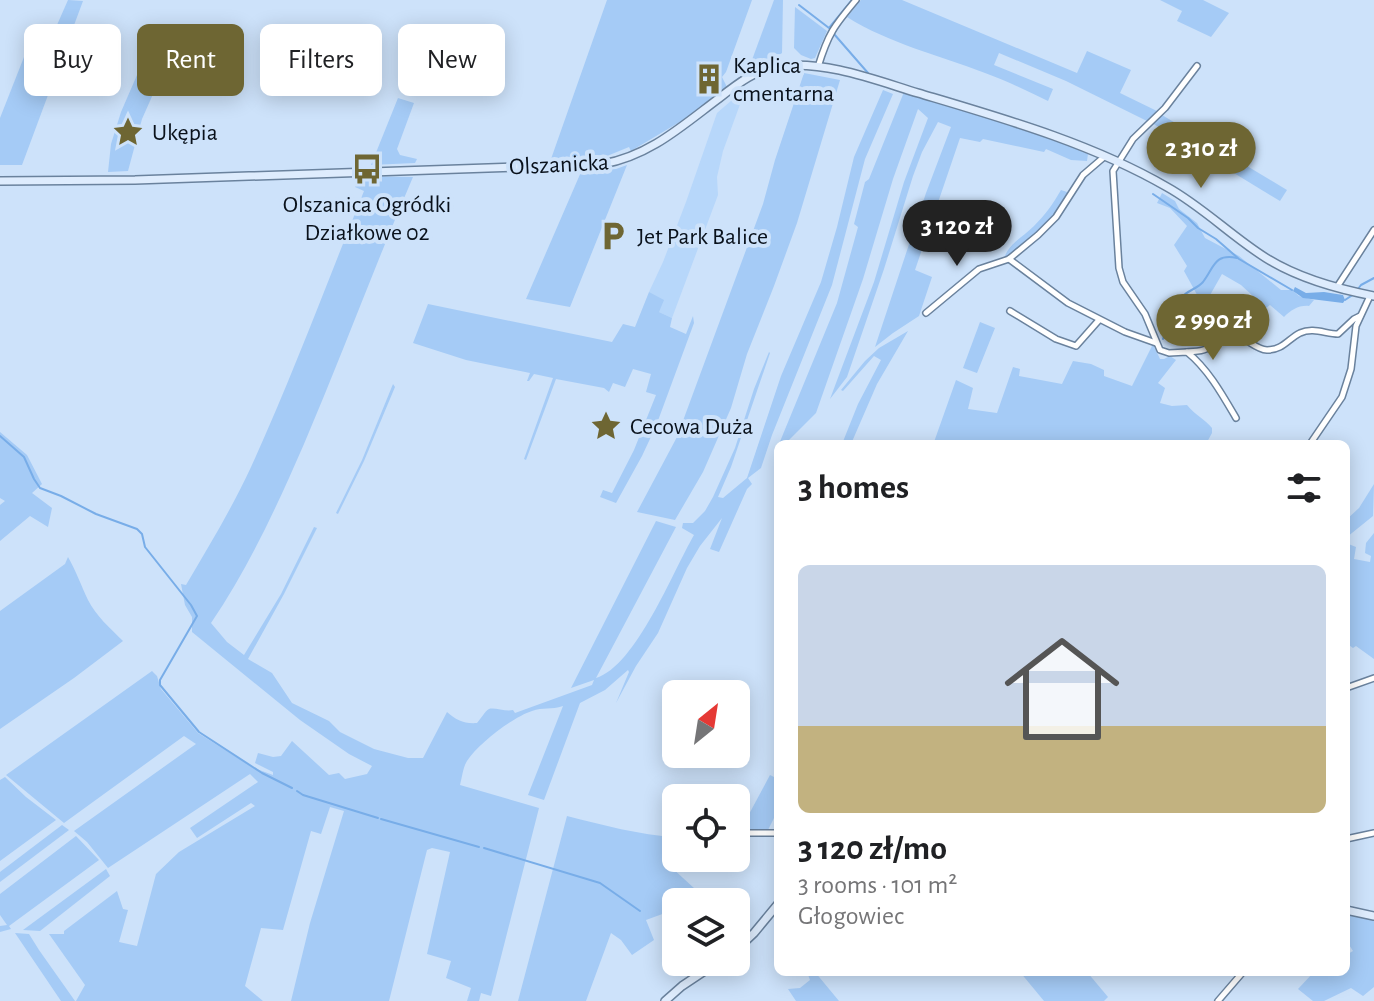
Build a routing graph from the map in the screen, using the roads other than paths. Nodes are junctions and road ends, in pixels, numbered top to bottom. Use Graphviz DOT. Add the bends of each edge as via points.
graph roads {
  1 [pos="856,0"];
  2 [pos="1197,66"];
  3 [pos="818,67"];
  4 [pos="1104,157"];
  5 [pos="1117,162"];
  6 [pos="0,181"];
  7 [pos="1374,230"];
  8 [pos="1009,259"];
  9 [pos="1337,287"];
  10 [pos="1372,295"];
  11 [pos="1010,311"];
  12 [pos="926,313"];
  13 [pos="1360,316"];
  14 [pos="1099,320"];
  15 [pos="1158,344"];
  16 [pos="1187,352"];
  17 [pos="1236,418"];
  18 [pos="1313,440"];
  19 [pos="1374,678"];
  20 [pos="1350,687"];
  21 [pos="750,833"];
  22 [pos="774,833"];
  23 [pos="1374,833"];
  24 [pos="1350,838"];
  25 [pos="774,909"];
  26 [pos="1350,911"];
  27 [pos="1374,916"];
  28 [pos="750,937"];
  29 [pos="696,976"];
  30 [pos="1240,976"];
  31 [pos="665,1001"];
  32 [pos="1218,1001"];
  1 -- 3 [label="street" via="832,28"];
  2 -- 5 [label="street"];
  3 -- 4 [label="street, Olszanicka" via="1007,119"];
  3 -- 6 [label="street, Olszanicka" via="757,72 651,147 603,164"];
  4 -- 5 [label="street, Olszanicka"];
  4 -- 8 [label="street" via="1083,175 1056,217"];
  5 -- 9 [label="street, Olszanicka" via="1184,197 1267,259"];
  5 -- 15 [label="street" via="1112,182 1119,268"];
  7 -- 9 [label="street"];
  8 -- 12 [label="street" via="979,269"];
  8 -- 14 [label="street"];
  9 -- 10 [label="street, Olszanicka"];
  10 -- 13 [label="street"];
  11 -- 14 [label="street" via="1076,346"];
  13 -- 16 [label="street" via="1336,334 1303,332 1284,346 1267,350 1234,335 1205,350"];
  13 -- 18 [label="street" via="1342,397"];
  14 -- 15 [label="street"];
  15 -- 16 [label="street" via="1169,353"];
  16 -- 17 [label="street"];
  19 -- 20 [label="street"];
  21 -- 22 [label="street"];
  23 -- 24 [label="street"];
  25 -- 28 [label="street"];
  26 -- 27 [label="street"];
  29 -- 31 [label="street"];
  30 -- 32 [label="street"];
}
